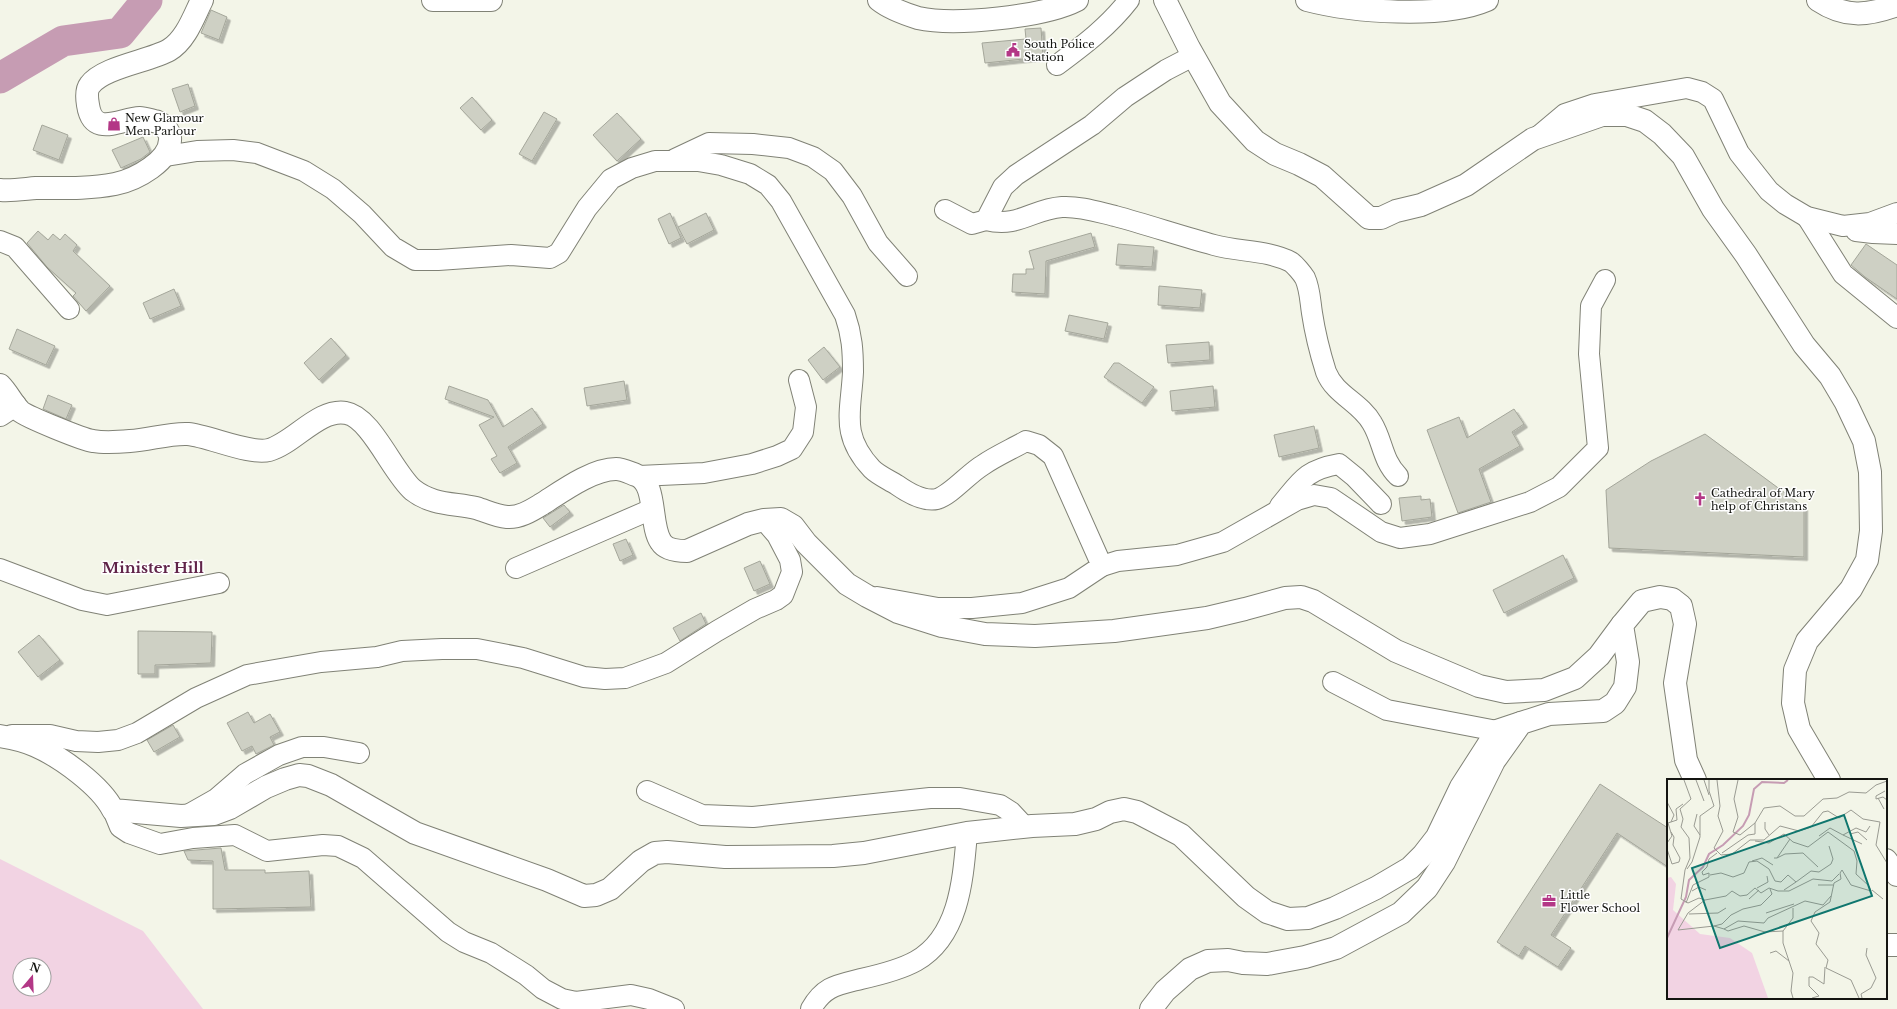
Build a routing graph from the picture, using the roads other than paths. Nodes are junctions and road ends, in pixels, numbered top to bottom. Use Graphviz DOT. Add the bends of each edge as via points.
graph roads {
  1 [pos="202,0"];
  2 [pos="433,0"];
  3 [pos="491,0"];
  4 [pos="878,0"];
  5 [pos="1077,0"];
  6 [pos="1129,0"];
  7 [pos="1166,0"];
  8 [pos="1307,0"];
  9 [pos="1487,0"];
  10 [pos="1818,0"];
  11 [pos="1897,5"];
  12 [pos="1193,56"];
  13 [pos="1057,65"];
  14 [pos="1537,138"];
  15 [pos="166,156"];
  16 [pos="673,160"];
  17 [pos="0,190"];
  18 [pos="1897,199"];
  19 [pos="945,210"];
  20 [pos="1897,213"];
  21 [pos="1807,217"];
  22 [pos="986,220"];
  23 [pos="1843,226"];
  24 [pos="1897,234"];
  25 [pos="0,241"];
  26 [pos="907,276"];
  27 [pos="1605,280"];
  28 [pos="69,309"];
  29 [pos="1897,318"];
  30 [pos="799,380"];
  31 [pos="0,385"];
  32 [pos="8,410"];
  33 [pos="639,476"];
  34 [pos="1398,476"];
  35 [pos="1381,504"];
  36 [pos="652,509"];
  37 [pos="1273,513"];
  38 [pos="764,520"];
  39 [pos="1102,566"];
  40 [pos="516,568"];
  41 [pos="0,569"];
  42 [pos="219,583"];
  43 [pos="867,596"];
  44 [pos="1622,625"];
  45 [pos="1333,682"];
  46 [pos="1521,722"];
  47 [pos="1497,731"];
  48 [pos="0,736"];
  49 [pos="359,753"];
  50 [pos="1695,779"];
  51 [pos="1829,779"];
  52 [pos="647,791"];
  53 [pos="113,810"];
  54 [pos="186,816"];
  55 [pos="1025,827"];
  56 [pos="967,833"];
  57 [pos="1887,861"];
  58 [pos="1897,875"];
  59 [pos="674,1009"];
  60 [pos="811,1009"];
  61 [pos="1151,1009"];
  1 -- 15 [label="main road" via="181,39 170,50 114,70 95,79 89,86 89,111 95,120 103,125 139,118 156,121 171,136"];
  2 -- 3 [label="main road"];
  4 -- 5 [label="main road" via="917,18 951,21 1033,14 1065,6"];
  6 -- 13 [label="street" via="1116,17 1092,39"];
  7 -- 12 [label="main road"];
  8 -- 9 [label="main road" via="1331,6 1392,11 1445,10 1475,5"];
  10 -- 11 [label="main road" via="1830,8 1853,13 1876,13"];
  12 -- 14 [label="main road" via="1220,103 1255,141 1275,154 1322,176 1369,218 1381,218 1421,205 1466,185"];
  12 -- 22 [label="street" via="1125,97 1092,125 1016,175 1002,187"];
  14 -- 21 [label="street" via="1565,114 1595,104 1687,88 1702,92 1713,99 1739,153 1769,191"];
  14 -- 51 [label="main road" via="1602,115 1627,115 1645,121 1662,134 1683,156 1710,204 1804,345 1830,376 1864,442 1870,472 1871,531 1866,560 1851,590 1807,641 1795,670 1793,703 1799,729"];
  15 -- 16 [label="street" via="233,150 257,153 279,160 304,171 333,189 362,214 393,248 415,260 511,255 550,258 559,253 587,208 611,179 632,168 655,161"];
  15 -- 17 [label="main road" via="153,168 116,184"];
  16 -- 26 [label="street" via="709,143 789,148 813,157 833,171 852,196 878,243"];
  16 -- 39 [label="street" via="721,165 750,174 768,185 781,201 846,315 852,336 853,355 850,431 855,447 873,470 924,499 937,499 983,464 1026,441 1039,445 1053,456"];
  18 -- 23 [label="street" via="1872,215"];
  19 -- 22 [label="street" via="972,224"];
  20 -- 23 [label="street" via="1870,223"];
  21 -- 23 [label="street"];
  21 -- 29 [label="street" via="1843,274"];
  22 -- 34 [label="street" via="998,223 1017,221 1036,212 1061,207 1086,208 1213,245 1277,257 1292,263 1304,276 1310,294 1312,313 1327,373 1335,389 1360,408 1372,422 1389,466"];
  23 -- 24 [label="street" via="1858,231"];
  25 -- 28 [label="street" via="15,247"];
  27 -- 37 [label="street" via="1591,306 1589,354 1598,448 1558,487 1523,504 1430,534 1400,538 1381,532 1331,498 1314,495 1297,500"];
  30 -- 33 [label="street" via="806,407 803,432 792,449 752,464 704,473"];
  31 -- 32 [label="main road"];
  32 -- 33 [label="main road" via="22,413 92,441 129,442 186,434 250,449 268,450 327,415 349,413 367,427 412,489 427,499 507,517 516,517 533,510 572,485 599,473 616,469"];
  33 -- 36 [label="main road" via="648,484"];
  35 -- 37 [label="street" via="1339,464 1310,472"];
  36 -- 38 [label="main road" via="661,542 677,551 694,549 748,524"];
  36 -- 40 [label="street"];
  37 -- 39 [label="street" via="1224,542 1177,554"];
  38 -- 43 [label="main road" via="781,519 793,526 847,584"];
  38 -- 48 [label="street" via="777,536 790,560 792,572 783,595 755,608 666,663 625,678 605,680 584,677 523,658 477,649 402,651 377,657 321,662 247,675 196,698 137,733 118,740 76,741 50,735"];
  39 -- 43 [label="street" via="1069,588 1022,603 972,608 938,608"];
  41 -- 42 [label="street" via="82,600 107,605"];
  43 -- 44 [label="main road" via="898,612 942,626 985,634 1035,636 1114,631 1177,623 1301,596 1314,601 1396,651 1479,686 1506,692 1544,690 1575,678 1599,656"];
  44 -- 46 [label="main road" via="1628,662 1625,687 1615,703 1603,711 1549,714"];
  44 -- 50 [label="main road" via="1642,601 1660,597 1672,599 1681,606 1685,624 1675,683 1686,760"];
  45 -- 47 [label="street" via="1387,710"];
  46 -- 47 [label="main road"];
  46 -- 61 [label="main road" via="1494,762 1444,862 1427,888 1401,913 1336,948 1305,957 1267,964 1228,960 1208,961 1190,969"];
  47 -- 55 [label="main road" via="1461,787 1437,837 1410,868 1376,888 1308,918 1288,919 1267,912 1246,897 1181,835 1137,812 1124,810 1075,824"];
  48 -- 53 [label="main road" via="19,739 37,746 58,759 80,774 108,800"];
  49 -- 54 [label="street" via="324,747 302,747 279,755 245,774 216,799"];
  52 -- 55 [label="street" via="702,815 753,818 930,798 960,798 1000,805 1011,812"];
  53 -- 54 [label="main road"];
  53 -- 59 [label="street" via="120,827 129,833 160,844 235,834 267,851 323,845 350,850 363,858 448,932 497,956 543,989 562,999 576,1002 631,995"];
  54 -- 56 [label="main road" via="214,814 230,808 272,784 299,775 308,776 331,785 415,833 547,880 584,896 596,895 610,888 654,853 725,857 833,856 864,853"];
  55 -- 56 [label="main road"];
  56 -- 60 [label="street" via="961,884 951,918 935,946 905,966 826,990"];
  57 -- 58 [label="main road"];
}
